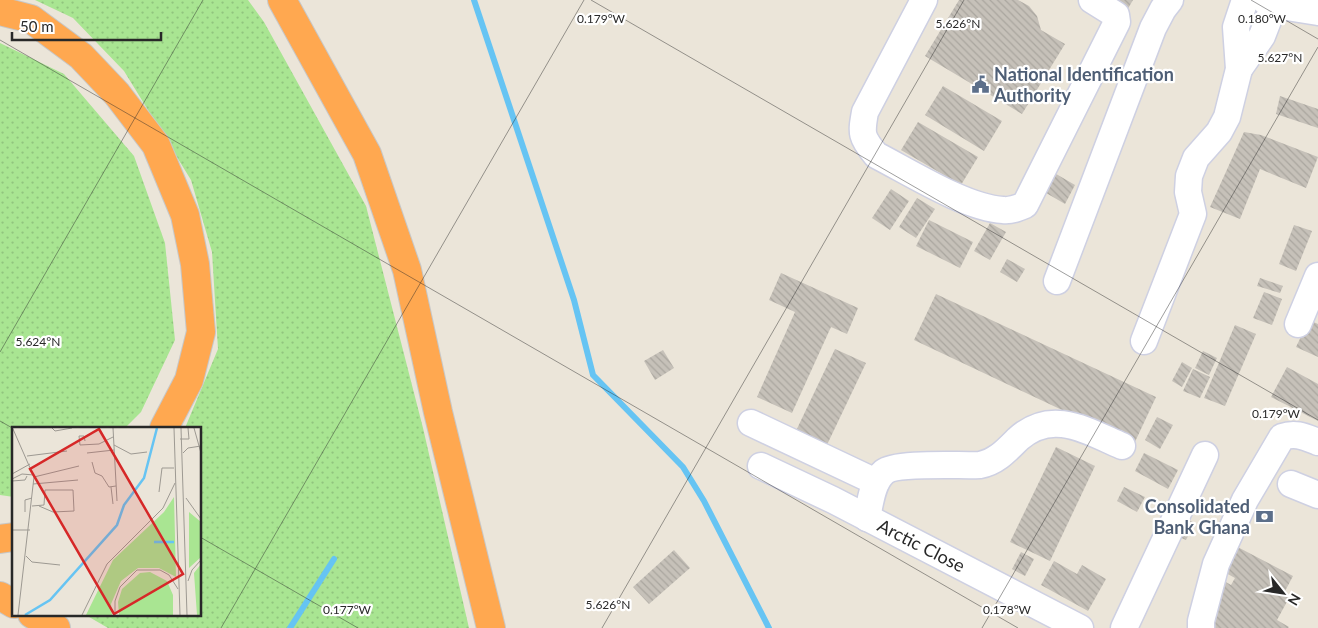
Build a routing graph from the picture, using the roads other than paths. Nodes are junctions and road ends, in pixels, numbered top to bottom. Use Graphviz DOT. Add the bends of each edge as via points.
graph roads {
  1 [pos="282,0"];
  2 [pos="924,0"];
  3 [pos="1092,0"];
  4 [pos="1170,0"];
  5 [pos="1245,0"];
  6 [pos="1269,2"];
  7 [pos="0,11"];
  8 [pos="1318,12"];
  9 [pos="1239,70"];
  10 [pos="1318,276"];
  11 [pos="1057,281"];
  12 [pos="1298,324"];
  13 [pos="1144,341"];
  14 [pos="751,423"];
  15 [pos="165,427"];
  16 [pos="1318,442"];
  17 [pos="1122,446"];
  18 [pos="1205,455"];
  19 [pos="761,466"];
  20 [pos="876,482"];
  21 [pos="1291,484"];
  22 [pos="1318,495"];
  23 [pos="867,518"];
  24 [pos="0,596"];
  25 [pos="12,603"];
  26 [pos="35,616"];
  27 [pos="56,628"];
  28 [pos="491,628"];
  29 [pos="1080,628"];
  30 [pos="1124,628"];
  31 [pos="1202,628"];
  1 -- 28 [label="highway" via="366,154 407,270"];
  2 -- 3 [label="street" via="865,112 862,132 876,155 961,199 1004,210 1026,205 1117,22 1116,15"];
  4 -- 11 [label="street" via="1153,28"];
  5 -- 9 [label="street" via="1236,27"];
  6 -- 8 [label="street"];
  6 -- 9 [label="street" via="1262,36"];
  7 -- 15 [label="highway" via="31,19 81,56 117,94 156,145 185,215 195,264 201,332 189,380"];
  9 -- 13 [label="street" via="1227,117 1219,132 1196,158 1189,176 1188,192 1193,214"];
  10 -- 12 [label="street"];
  14 -- 20 [label="street"];
  16 -- 31 [label="street" via="1300,434 1282,438 1245,500 1216,564"];
  17 -- 20 [label="street" via="1076,426 1057,423 1025,432 990,463 980,466 900,466 885,471"];
  18 -- 30 [label="street"];
  19 -- 23 [label="street, Arctic Close"];
  20 -- 23 [label="street"];
  21 -- 22 [label="street"];
  23 -- 29 [label="street, Arctic Close"];
  24 -- 25 [label="highway"];
  26 -- 27 [label="highway"];
}
